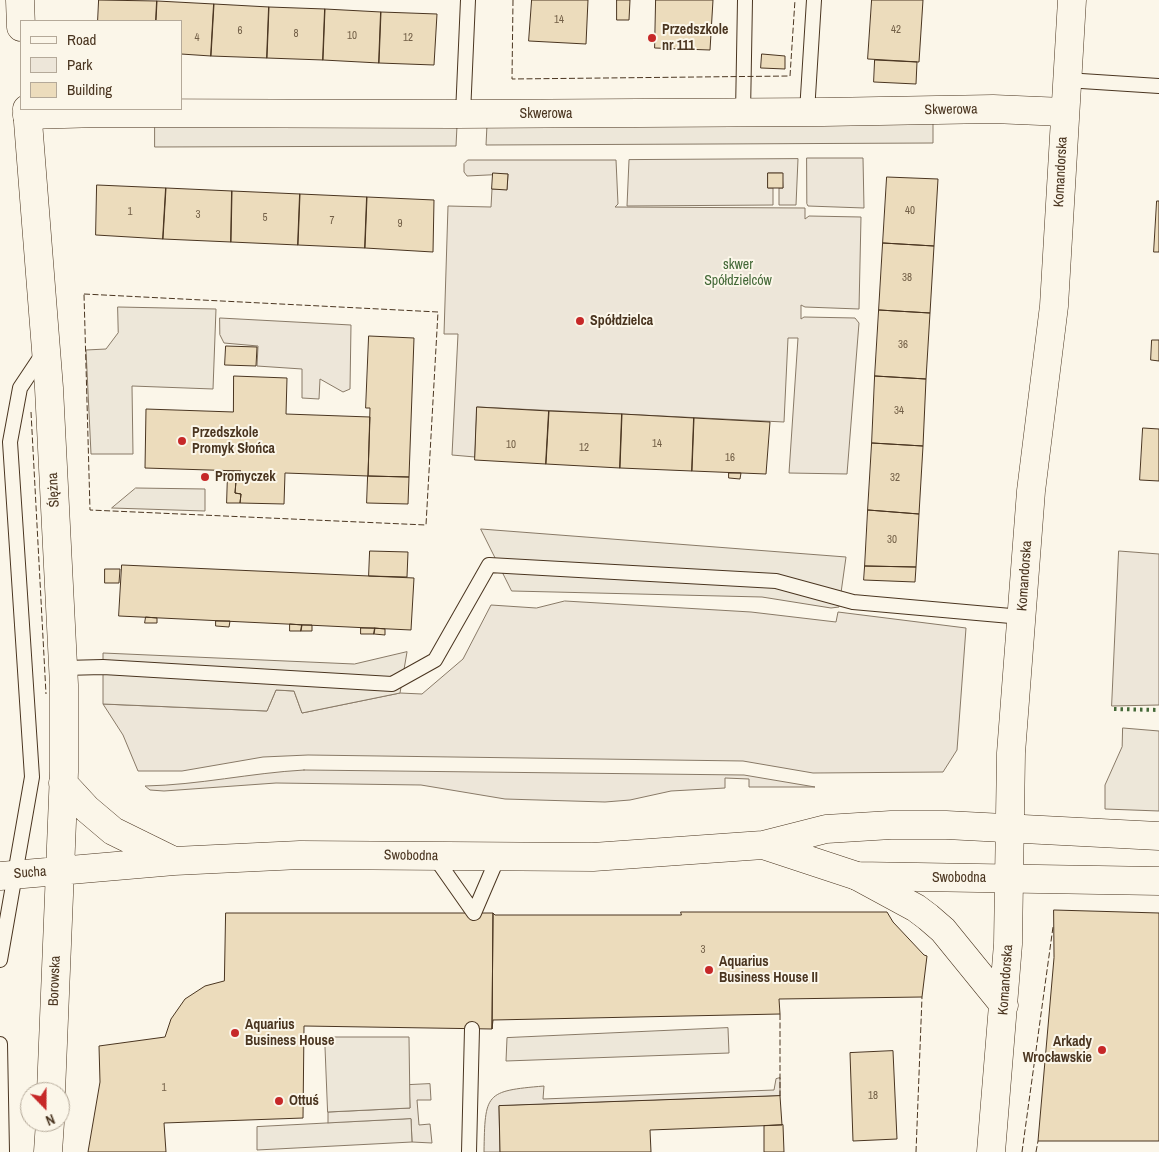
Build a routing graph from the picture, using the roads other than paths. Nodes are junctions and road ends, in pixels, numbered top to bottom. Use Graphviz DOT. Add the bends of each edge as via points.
graph roads {
  1 [pos="20,0"];
  2 [pos="468,0"];
  3 [pos="745,0"];
  4 [pos="814,0"];
  5 [pos="1072,0"];
  6 [pos="21,20"];
  7 [pos="1066,80"];
  8 [pos="1159,86"];
  9 [pos="27,112"];
  10 [pos="807,112"];
  11 [pos="1064,112"];
  12 [pos="743,113"];
  13 [pos="463,114"];
  14 [pos="46,350"];
  15 [pos="1022,617"];
  16 [pos="64,668"];
  17 [pos="63,783"];
  18 [pos="1009,829"];
  19 [pos="1159,836"];
  20 [pos="763,845"];
  21 [pos="434,856"];
  22 [pos="498,857"];
  23 [pos="174,861"];
  24 [pos="60,871"];
  25 [pos="7,875"];
  26 [pos="857,876"];
  27 [pos="1009,879"];
  28 [pos="1159,881"];
  29 [pos="0,960"];
  30 [pos="1004,1005"];
  31 [pos="472,1029"];
  32 [pos="0,1044"];
  33 [pos="51,1082"];
  34 [pos="49,1132"];
  35 [pos="2,1152"];
  36 [pos="48,1152"];
  37 [pos="468,1152"];
  38 [pos="992,1152"];
  1 -- 6 [label="street"];
  2 -- 13 [label="lane"];
  3 -- 12 [label="lane"];
  4 -- 10 [label="lane"];
  5 -- 7 [label="street, Komandorska"];
  7 -- 8 [label="lane"];
  7 -- 11 [label="street, Komandorska"];
  9 -- 13 [label="street, Skwerowa"];
  9 -- 14 [label="street, Ślężna"];
  10 -- 11 [label="street, Skwerowa" via="993,109"];
  10 -- 12 [label="street, Skwerowa"];
  11 -- 15 [label="street, Komandorska" via="1054,306 1031,491"];
  12 -- 13 [label="street, Skwerowa"];
  14 -- 16 [label="street, Ślężna"];
  14 -- 25 [label="lane" via="20,388 10,442 32,777"];
  15 -- 16 [label="lane" via="852,602 776,580 489,565 435,660 392,684 103,667"];
  15 -- 18 [label="street, Komandorska" via="1011,754"];
  16 -- 17 [label="street, Ślężna"];
  17 -- 23 [label="street" via="87,809 113,830"];
  17 -- 24 [label="street, Ślężna"];
  18 -- 19 [label="street, Swobodna"];
  18 -- 20 [label="street, Swobodna" via="946,825 826,829"];
  18 -- 27 [label="street, Komandorska"];
  20 -- 22 [label="street, Swobodna" via="593,857"];
  20 -- 26 [label="street, Swobodna"];
  21 -- 22 [label="street, Swobodna"];
  21 -- 22 [label="lane" via="474,913"];
  21 -- 23 [label="street, Swobodna" via="310,855"];
  23 -- 24 [label="street, Swobodna"];
  24 -- 25 [label="street, Sucha"];
  24 -- 33 [label="street, Borowska"];
  25 -- 29 [label="lane"];
  26 -- 27 [label="street, Swobodna"];
  26 -- 30 [label="street" via="916,908 943,930"];
  27 -- 28 [label="street, Swobodna"];
  27 -- 30 [label="street, Komandorska"];
  30 -- 38 [label="street, Komandorska"];
  31 -- 37 [label="lane"];
  32 -- 35 [label="lane"];
  34 -- 36 [label="street"];
}
